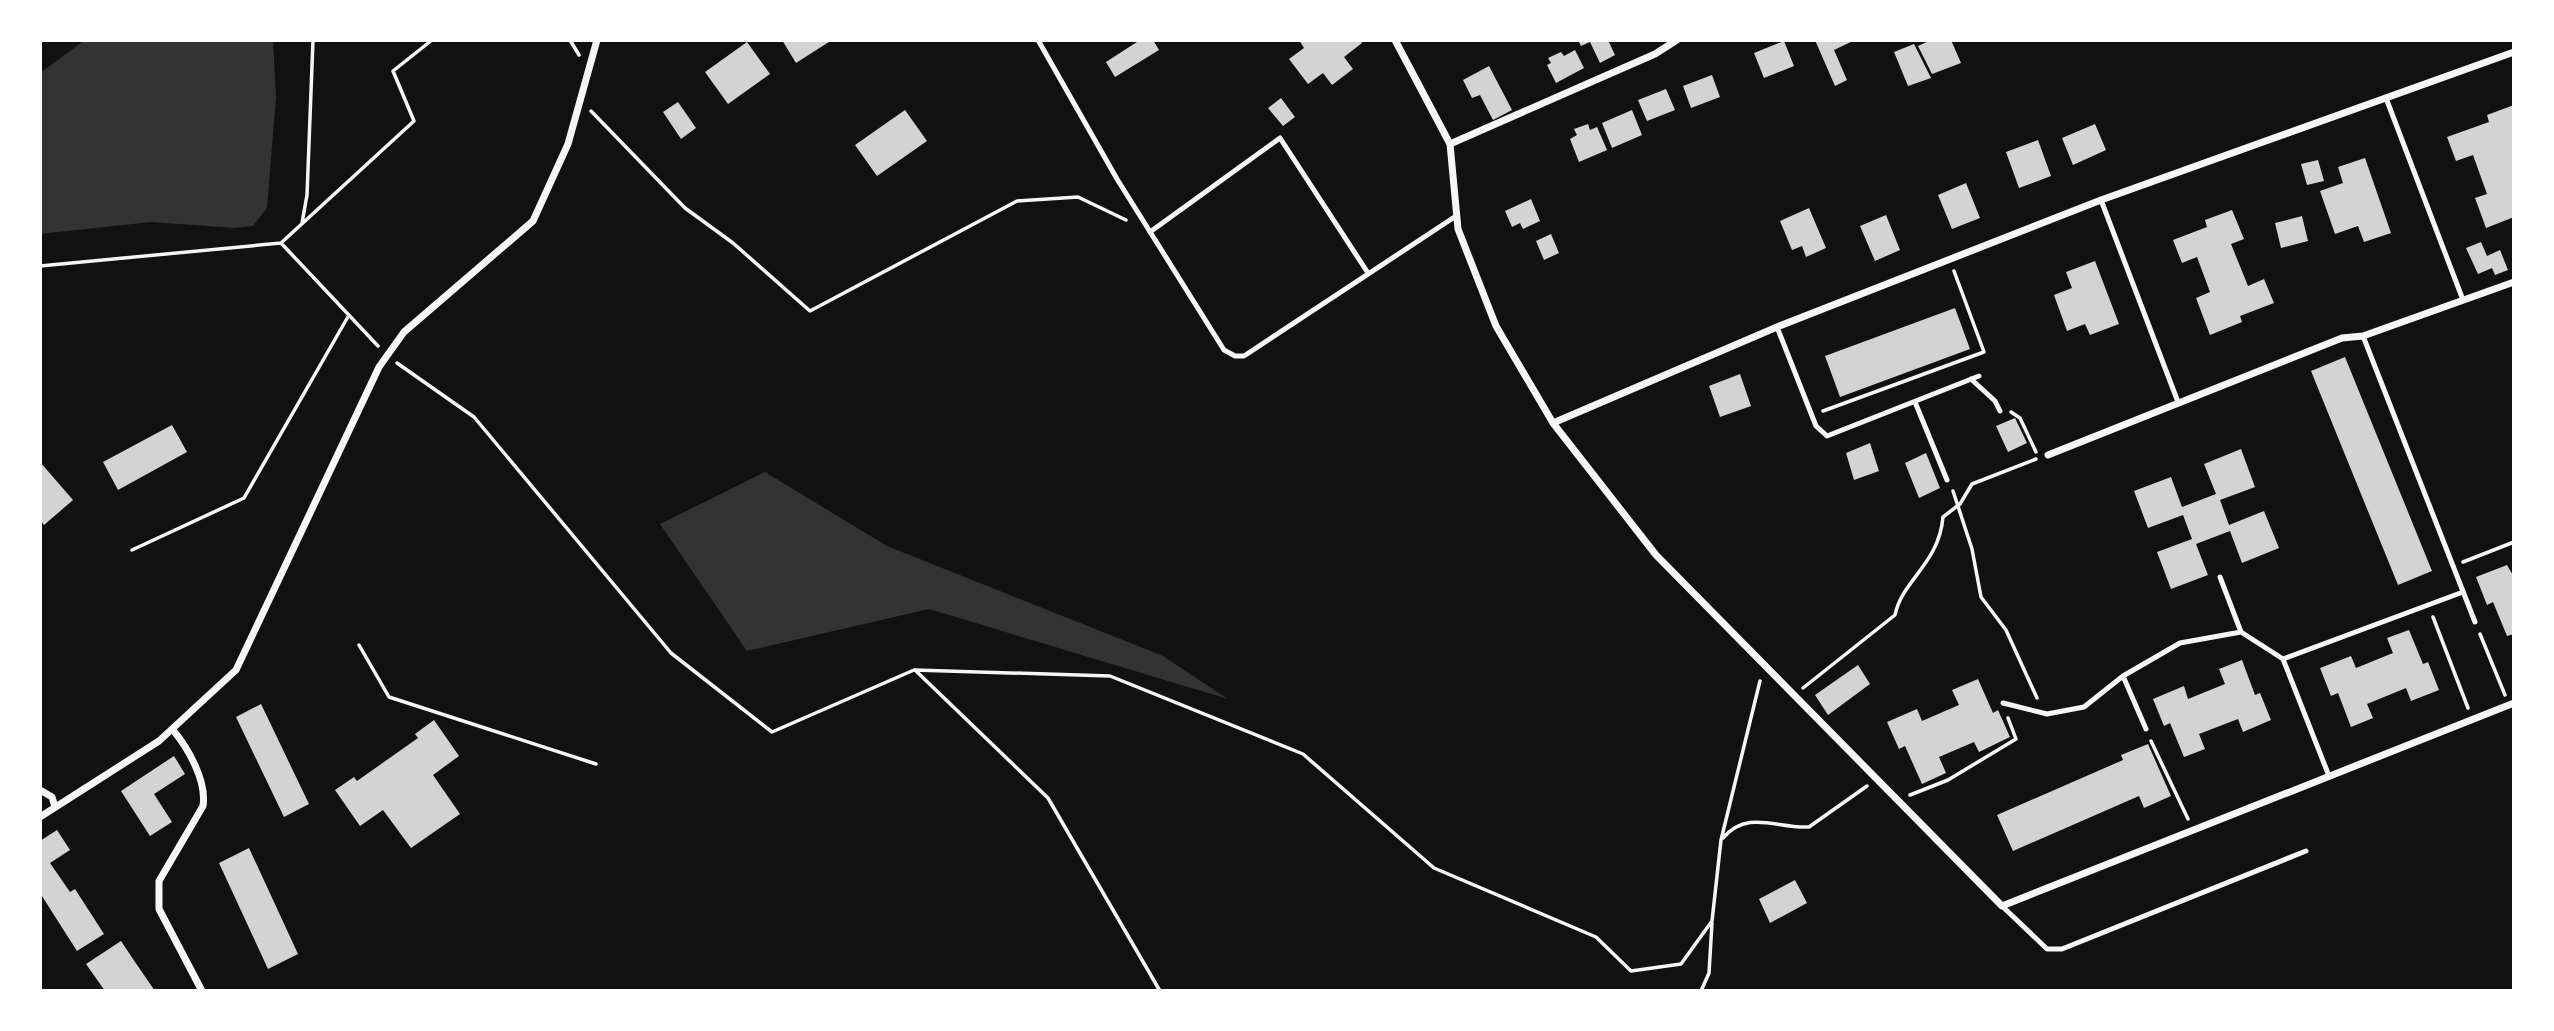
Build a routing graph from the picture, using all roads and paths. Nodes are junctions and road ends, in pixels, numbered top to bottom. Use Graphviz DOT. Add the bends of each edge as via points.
graph roads {
  1 [pos="313,40"];
  2 [pos="432,40"];
  3 [pos="597,40"];
  4 [pos="1038,40"];
  5 [pos="1395,40"];
  6 [pos="1677,40"];
  7 [pos="2514,52"];
  8 [pos="2386,98"];
  9 [pos="581,100"];
  10 [pos="1450,144"];
  11 [pos="2101,200"];
  12 [pos="1457,216"];
  13 [pos="301,225"];
  14 [pos="1150,232"];
  15 [pos="281,243"];
  16 [pos="1949,260"];
  17 [pos="40,266"];
  18 [pos="1368,272"];
  19 [pos="2514,282"];
  20 [pos="2463,300"];
  21 [pos="349,315"];
  22 [pos="1777,327"];
  23 [pos="2363,336"];
  24 [pos="387,356"];
  25 [pos="1979,376"];
  26 [pos="1971,379"];
  27 [pos="1995,401"];
  28 [pos="1915,402"];
  29 [pos="2178,402"];
  30 [pos="2000,411"];
  31 [pos="1812,415"];
  32 [pos="1553,423"];
  33 [pos="2048,455"];
  34 [pos="1948,480"];
  35 [pos="1960,504"];
  36 [pos="2514,542"];
  37 [pos="132,550"];
  38 [pos="2453,566"];
  39 [pos="2220,577"];
  40 [pos="2463,592"];
  41 [pos="2428,605"];
  42 [pos="2475,622"];
  43 [pos="2241,632"];
  44 [pos="359,645"];
  45 [pos="2283,659"];
  46 [pos="1764,664"];
  47 [pos="915,670"];
  48 [pos="2123,676"];
  49 [pos="1794,695"];
  50 [pos="2003,703"];
  51 [pos="2511,704"];
  52 [pos="2047,714"];
  53 [pos="2473,720"];
  54 [pos="2146,729"];
  55 [pos="173,730"];
  56 [pos="596,764"];
  57 [pos="2329,776"];
  58 [pos="1877,779"];
  59 [pos="40,790"];
  60 [pos="1898,800"];
  61 [pos="55,807"];
  62 [pos="40,817"];
  63 [pos="2193,830"];
  64 [pos="1721,840"];
  65 [pos="2306,851"];
  66 [pos="2002,906"];
  67 [pos="1712,921"];
  68 [pos="202,991"];
  69 [pos="1160,991"];
  70 [pos="1701,991"];
  1 -- 13 [label="path" via="307,195"];
  2 -- 13 [label="path" via="393,71 414,121"];
  3 -- 9 [label="street"];
  4 -- 14 [label="lane"];
  5 -- 10 [label="street"];
  6 -- 10 [label="street" via="1655,54"];
  7 -- 8 [label="street"];
  8 -- 11 [label="street"];
  8 -- 20 [label="lane"];
  9 -- 14 [label="path" via="685,208 733,243 810,311 1017,201 1078,197"];
  9 -- 24 [label="street" via="568,144 533,221 404,332"];
  10 -- 12 [label="street"];
  11 -- 16 [label="street"];
  11 -- 29 [label="lane"];
  12 -- 18 [label="lane"];
  12 -- 32 [label="street" via="1496,326"];
  13 -- 15 [label="path"];
  14 -- 18 [label="lane" via="1224,350 1235,356 1244,356"];
  14 -- 18 [label="lane" via="1280,138"];
  15 -- 17 [label="path"];
  15 -- 21 [label="path"];
  16 -- 22 [label="street"];
  16 -- 31 [label="path" via="1984,352"];
  19 -- 20 [label="street"];
  20 -- 23 [label="street"];
  21 -- 24 [label="path"];
  21 -- 37 [label="path" via="244,498"];
  22 -- 31 [label="lane"];
  22 -- 32 [label="street"];
  23 -- 29 [label="street" via="2342,338"];
  23 -- 38 [label="lane"];
  24 -- 47 [label="path" via="474,417 671,653 772,732"];
  24 -- 55 [label="street" via="236,670"];
  25 -- 26 [label="lane"];
  26 -- 27 [label="lane"];
  26 -- 28 [label="lane"];
  27 -- 30 [label="lane"];
  27 -- 33 [label="path" via="2020,418 2035,451"];
  28 -- 31 [label="lane" via="1827,436"];
  28 -- 34 [label="lane"];
  29 -- 33 [label="street"];
  32 -- 46 [label="street" via="1656,555"];
  33 -- 35 [label="path" via="1972,484"];
  34 -- 35 [label="path"];
  35 -- 49 [label="path" via="1943,517 1930,558 1898,601 1895,615"];
  35 -- 52 [label="path" via="1980,597 2006,630"];
  36 -- 38 [label="path"];
  38 -- 40 [label="lane"];
  39 -- 43 [label="lane"];
  40 -- 41 [label="lane"];
  40 -- 42 [label="lane"];
  41 -- 45 [label="lane"];
  41 -- 53 [label="path"];
  42 -- 51 [label="path"];
  43 -- 45 [label="lane"];
  43 -- 48 [label="lane" via="2180,643"];
  44 -- 56 [label="path" via="389,696"];
  45 -- 57 [label="lane"];
  46 -- 49 [label="street"];
  46 -- 64 [label="path"];
  47 -- 67 [label="path" via="1110,676 1303,754 1434,868 1596,937 1631,971 1681,964"];
  47 -- 69 [label="path" via="1048,798"];
  48 -- 52 [label="lane" via="2084,707"];
  48 -- 54 [label="lane"];
  49 -- 58 [label="street"];
  50 -- 52 [label="lane"];
  50 -- 60 [label="path" via="2016,739 1948,780"];
  51 -- 53 [label="street"];
  53 -- 57 [label="street"];
  54 -- 63 [label="path"];
  55 -- 61 [label="street"];
  55 -- 68 [label="street" via="186,746 205,795 159,881 159,909"];
  57 -- 63 [label="street"];
  58 -- 60 [label="street"];
  58 -- 64 [label="path" via="1810,827 1749,821 1732,828"];
  59 -- 61 [label="street" via="52,797"];
  60 -- 66 [label="street"];
  61 -- 62 [label="street"];
  63 -- 66 [label="street"];
  64 -- 67 [label="path"];
  65 -- 66 [label="lane" via="2062,948 2047,949"];
  67 -- 70 [label="path" via="1709,973"];
}
